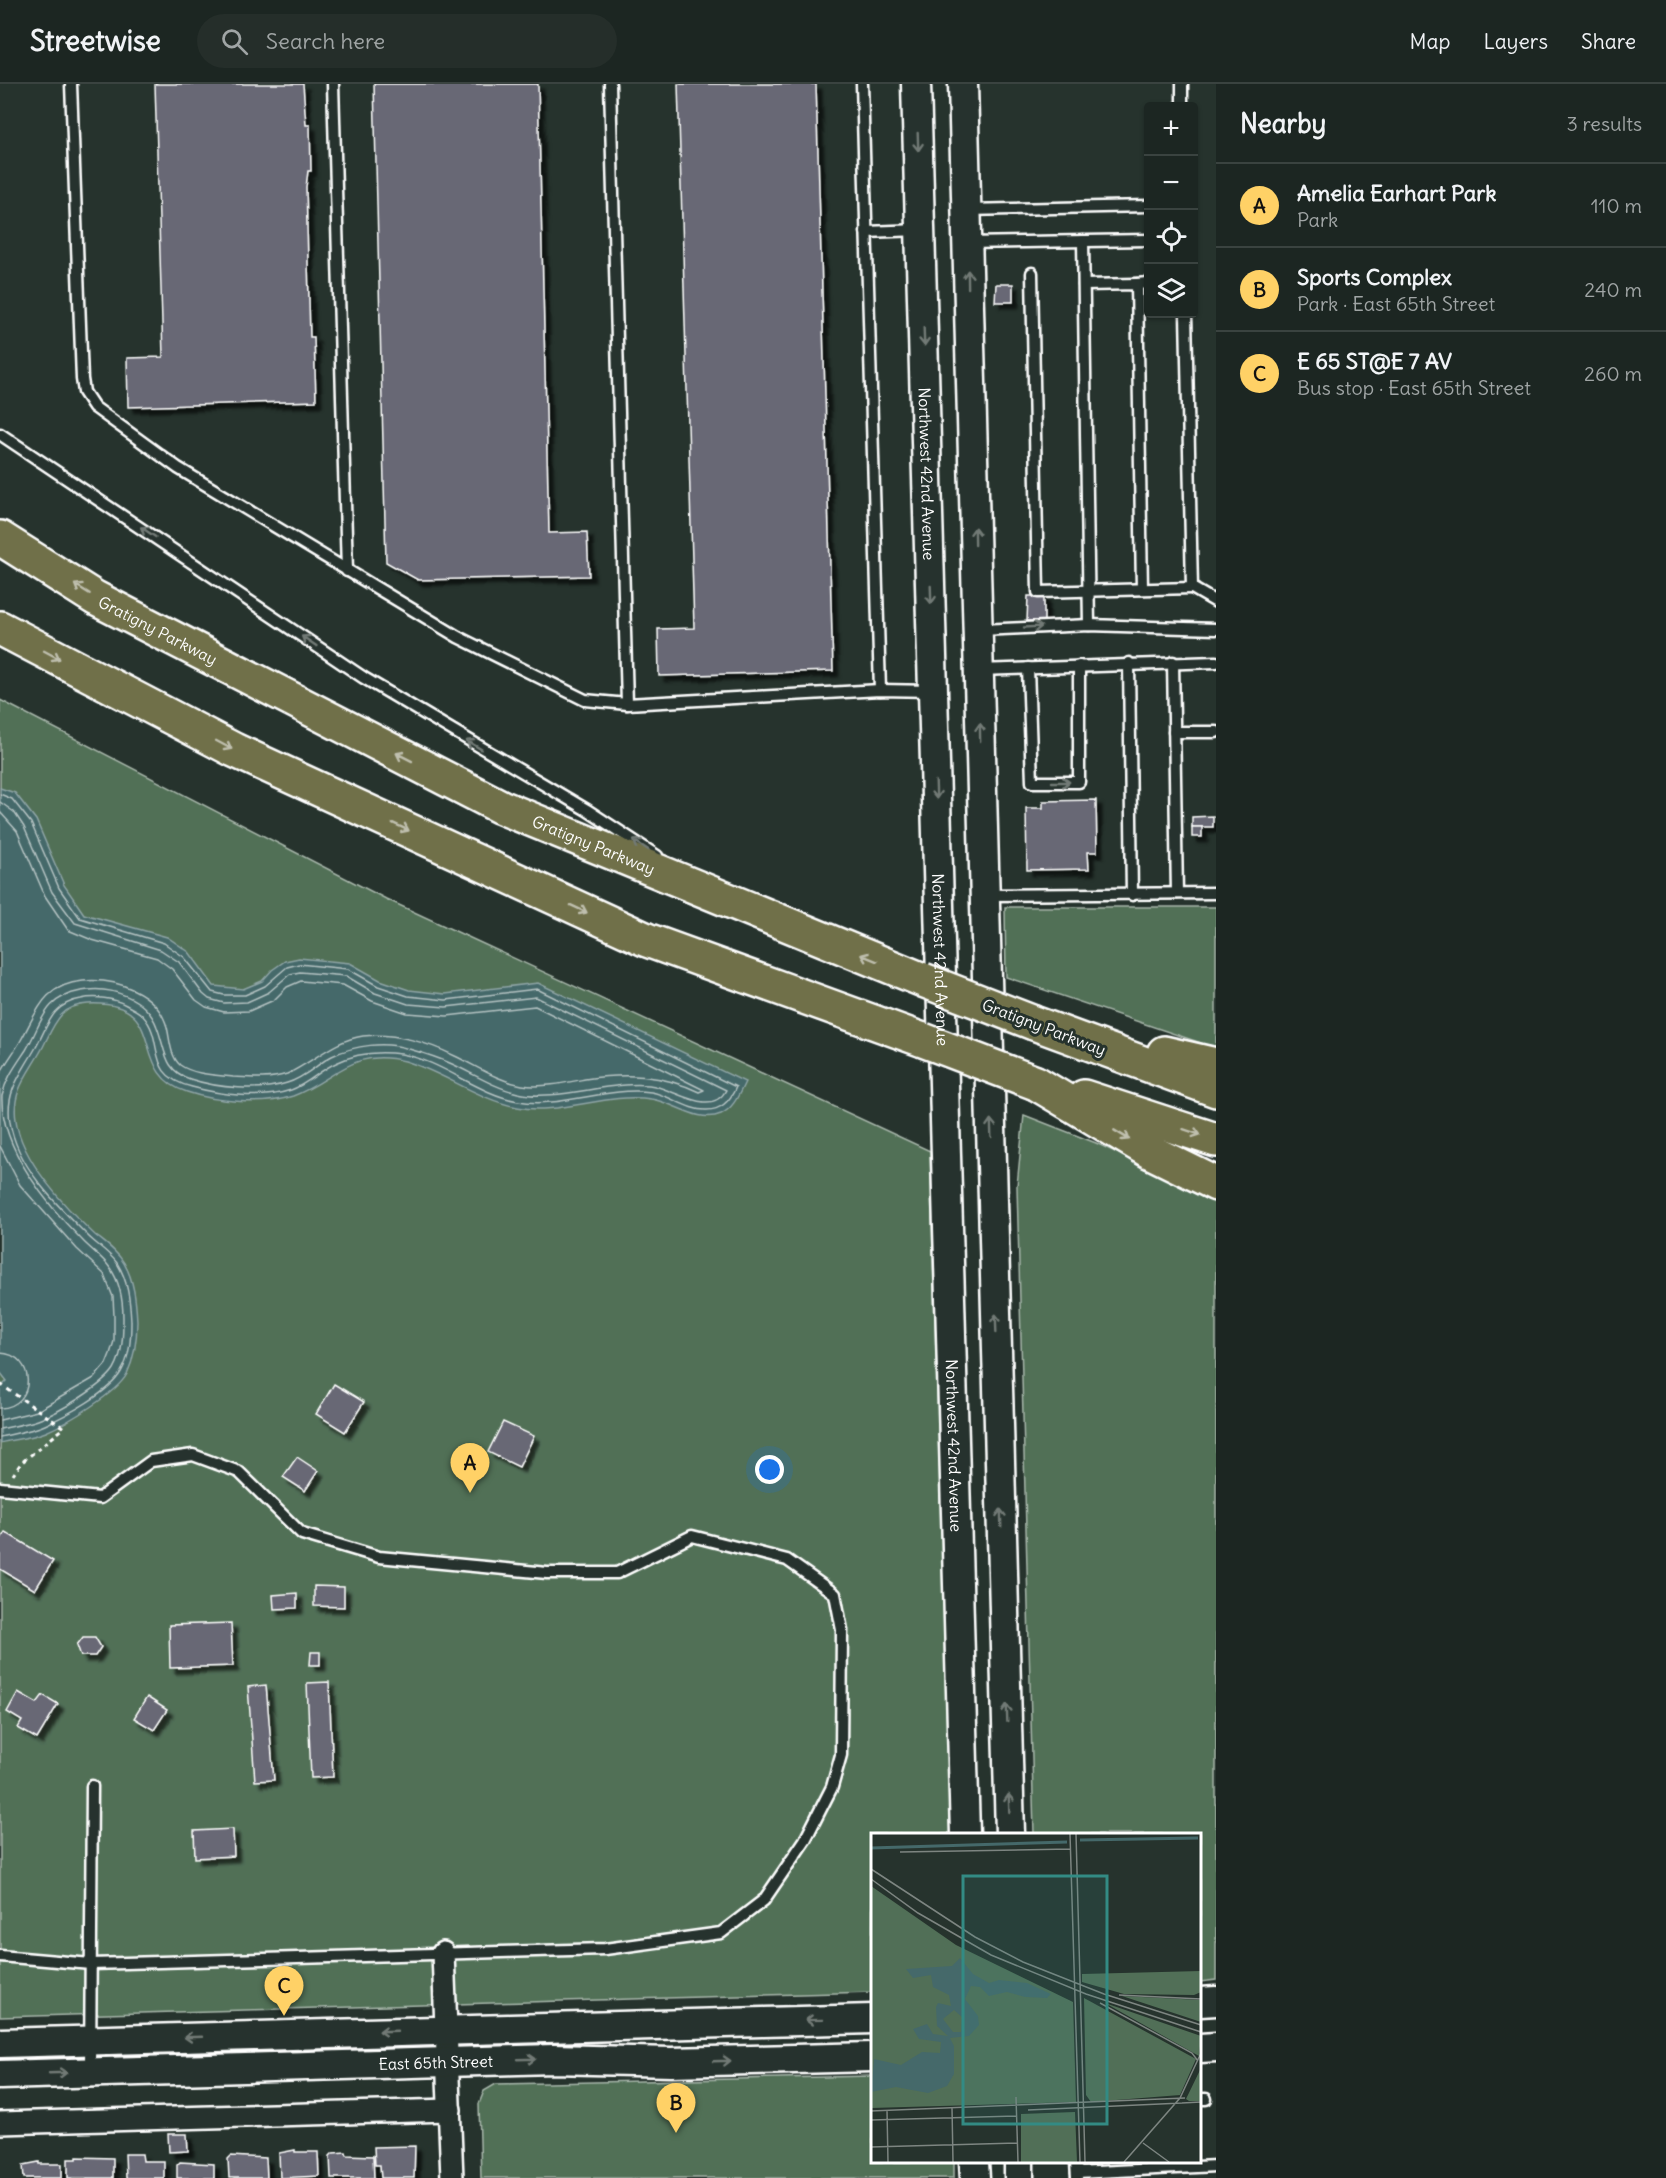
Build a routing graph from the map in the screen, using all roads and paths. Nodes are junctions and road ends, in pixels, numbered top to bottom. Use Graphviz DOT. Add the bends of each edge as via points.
graph roads {
  1 [pos="70,84"];
  2 [pos="333,84"];
  3 [pos="610,84"];
  4 [pos="862,84"];
  5 [pos="916,84"];
  6 [pos="963,84"];
  7 [pos="1182,84"];
  8 [pos="1182,102"];
  9 [pos="1144,207"];
  10 [pos="967,227"];
  11 [pos="920,230"];
  12 [pos="866,232"];
  13 [pos="1144,240"];
  14 [pos="1083,241"];
  15 [pos="1032,273"];
  16 [pos="1144,283"];
  17 [pos="1137,284"];
  18 [pos="1084,285"];
  19 [pos="1186,318"];
  20 [pos="0,434"];
  21 [pos="0,538"];
  22 [pos="347,572"];
  23 [pos="1192,588"];
  24 [pos="1142,589"];
  25 [pos="1090,590"];
  26 [pos="1216,602"];
  27 [pos="1089,625"];
  28 [pos="0,628"];
  29 [pos="1216,629"];
  30 [pos="977,630"];
  31 [pos="1173,662"];
  32 [pos="1216,662"];
  33 [pos="1129,663"];
  34 [pos="1079,666"];
  35 [pos="1028,668"];
  36 [pos="978,670"];
  37 [pos="933,681"];
  38 [pos="880,690"];
  39 [pos="627,704"];
  40 [pos="1174,732"];
  41 [pos="1216,732"];
  42 [pos="1177,893"];
  43 [pos="1216,893"];
  44 [pos="984,895"];
  45 [pos="1132,895"];
  46 [pos="725,900"];
  47 [pos="1034,1023"];
  48 [pos="1216,1065"];
  49 [pos="1036,1083"];
  50 [pos="1216,1090"];
  51 [pos="1216,1140"];
  52 [pos="1216,1184"];
  53 [pos="0,1384"];
  54 [pos="5,1489"];
  55 [pos="92,1786"];
  56 [pos="965,1833"];
  57 [pos="1010,1833"];
  58 [pos="443,1953"];
  59 [pos="0,1956"];
  60 [pos="91,1964"];
  61 [pos="1216,2001"];
  62 [pos="1201,2002"];
  63 [pos="871,2019"];
  64 [pos="446,2029"];
  65 [pos="90,2040"];
  66 [pos="0,2043"];
  67 [pos="1216,2047"];
  68 [pos="1201,2048"];
  69 [pos="871,2057"];
  70 [pos="448,2061"];
  71 [pos="90,2072"];
  72 [pos="0,2075"];
  73 [pos="450,2110"];
  74 [pos="0,2123"];
  75 [pos="974,2163"];
  76 [pos="1216,2166"];
  77 [pos="1077,2176"];
  78 [pos="452,2178"];
  79 [pos="975,2178"];
  1 -- 22 [label="lane" via="84,392 105,417 178,468"];
  2 -- 22 [label="lane"];
  3 -- 39 [label="lane"];
  4 -- 12 [label="lane"];
  5 -- 11 [label="main road, Northwest 42nd Avenue, one-way"];
  6 -- 10 [label="main road"];
  7 -- 8 [label="lane"];
  9 -- 10 [label="lane"];
  10 -- 11 [label="main road"];
  10 -- 14 [label="lane"];
  30 -- 10 [label="main road, one-way"];
  11 -- 12 [label="lane"];
  11 -- 37 [label="main road, Northwest 42nd Avenue, one-way"];
  12 -- 38 [label="lane"];
  13 -- 14 [label="lane"];
  14 -- 18 [label="lane"];
  15 -- 25 [label="lane" via="1038,592"];
  16 -- 17 [label="lane"];
  17 -- 18 [label="lane"];
  17 -- 24 [label="lane"];
  18 -- 25 [label="lane"];
  19 -- 23 [label="lane"];
  46 -- 20 [label="lane, one-way" via="587,810 364,678"];
  46 -- 21 [label="highway, Gratigny Parkway, one-way" via="501,807 95,598"];
  22 -- 39 [label="lane" via="458,637 569,694 600,704"];
  23 -- 24 [label="lane"];
  23 -- 26 [label="lane"];
  24 -- 25 [label="lane"];
  25 -- 27 [label="lane"];
  27 -- 29 [label="lane"];
  30 -- 27 [label="lane, one-way"];
  28 -- 49 [label="highway, one-way, bridge" via="234,750 647,940"];
  30 -- 36 [label="main road"];
  31 -- 32 [label="lane"];
  31 -- 33 [label="lane"];
  31 -- 40 [label="lane"];
  33 -- 34 [label="lane"];
  33 -- 45 [label="lane"];
  34 -- 35 [label="lane"];
  35 -- 34 [label="lane, one-way" via="1032,782 1079,782"];
  35 -- 36 [label="lane"];
  36 -- 37 [label="main road"];
  44 -- 36 [label="main road, one-way"];
  37 -- 38 [label="lane"];
  37 -- 56 [label="main road, Northwest 42nd Avenue, one-way"];
  38 -- 39 [label="lane"];
  40 -- 41 [label="lane"];
  40 -- 42 [label="lane"];
  42 -- 43 [label="lane"];
  42 -- 45 [label="lane"];
  44 -- 45 [label="lane"];
  57 -- 44 [label="main road, one-way"];
  47 -- 46 [label="highway, Gratigny Parkway, one-way, bridge"];
  47 -- 48 [label="highway"];
  47 -- 50 [label="highway, Gratigny Parkway"];
  49 -- 51 [label="highway, one-way"];
  49 -- 52 [label="highway, one-way" via="1151,1152"];
  53 -- 54 [label="path" via="64,1428 21,1463"];
  54 -- 58 [label="lane" via="100,1498 151,1461 193,1455 239,1472 302,1534 379,1557 547,1573 617,1573 692,1536 787,1560 835,1594 842,1630 841,1755 832,1787 805,1840 764,1900 721,1933 605,1949"];
  55 -- 60 [label="lane"];
  58 -- 60 [label="lane"];
  58 -- 64 [label="street"];
  59 -- 60 [label="lane"];
  60 -- 65 [label="lane"];
  61 -- 62 [label="main road"];
  63 -- 64 [label="main road, East 65th Street, one-way"];
  64 -- 65 [label="main road, East 65th Street, one-way"];
  64 -- 70 [label="street"];
  65 -- 66 [label="main road, East 65th Street"];
  65 -- 71 [label="lane"];
  67 -- 68 [label="main road"];
  70 -- 69 [label="main road, East 65th Street, one-way" via="671,2062"];
  70 -- 71 [label="main road, East 65th Street"];
  70 -- 73 [label="street"];
  72 -- 71 [label="main road, East 65th Street, one-way"];
  73 -- 74 [label="street"];
  73 -- 78 [label="street"];
  75 -- 79 [label="main road"];
  76 -- 77 [label="lane"];
}
